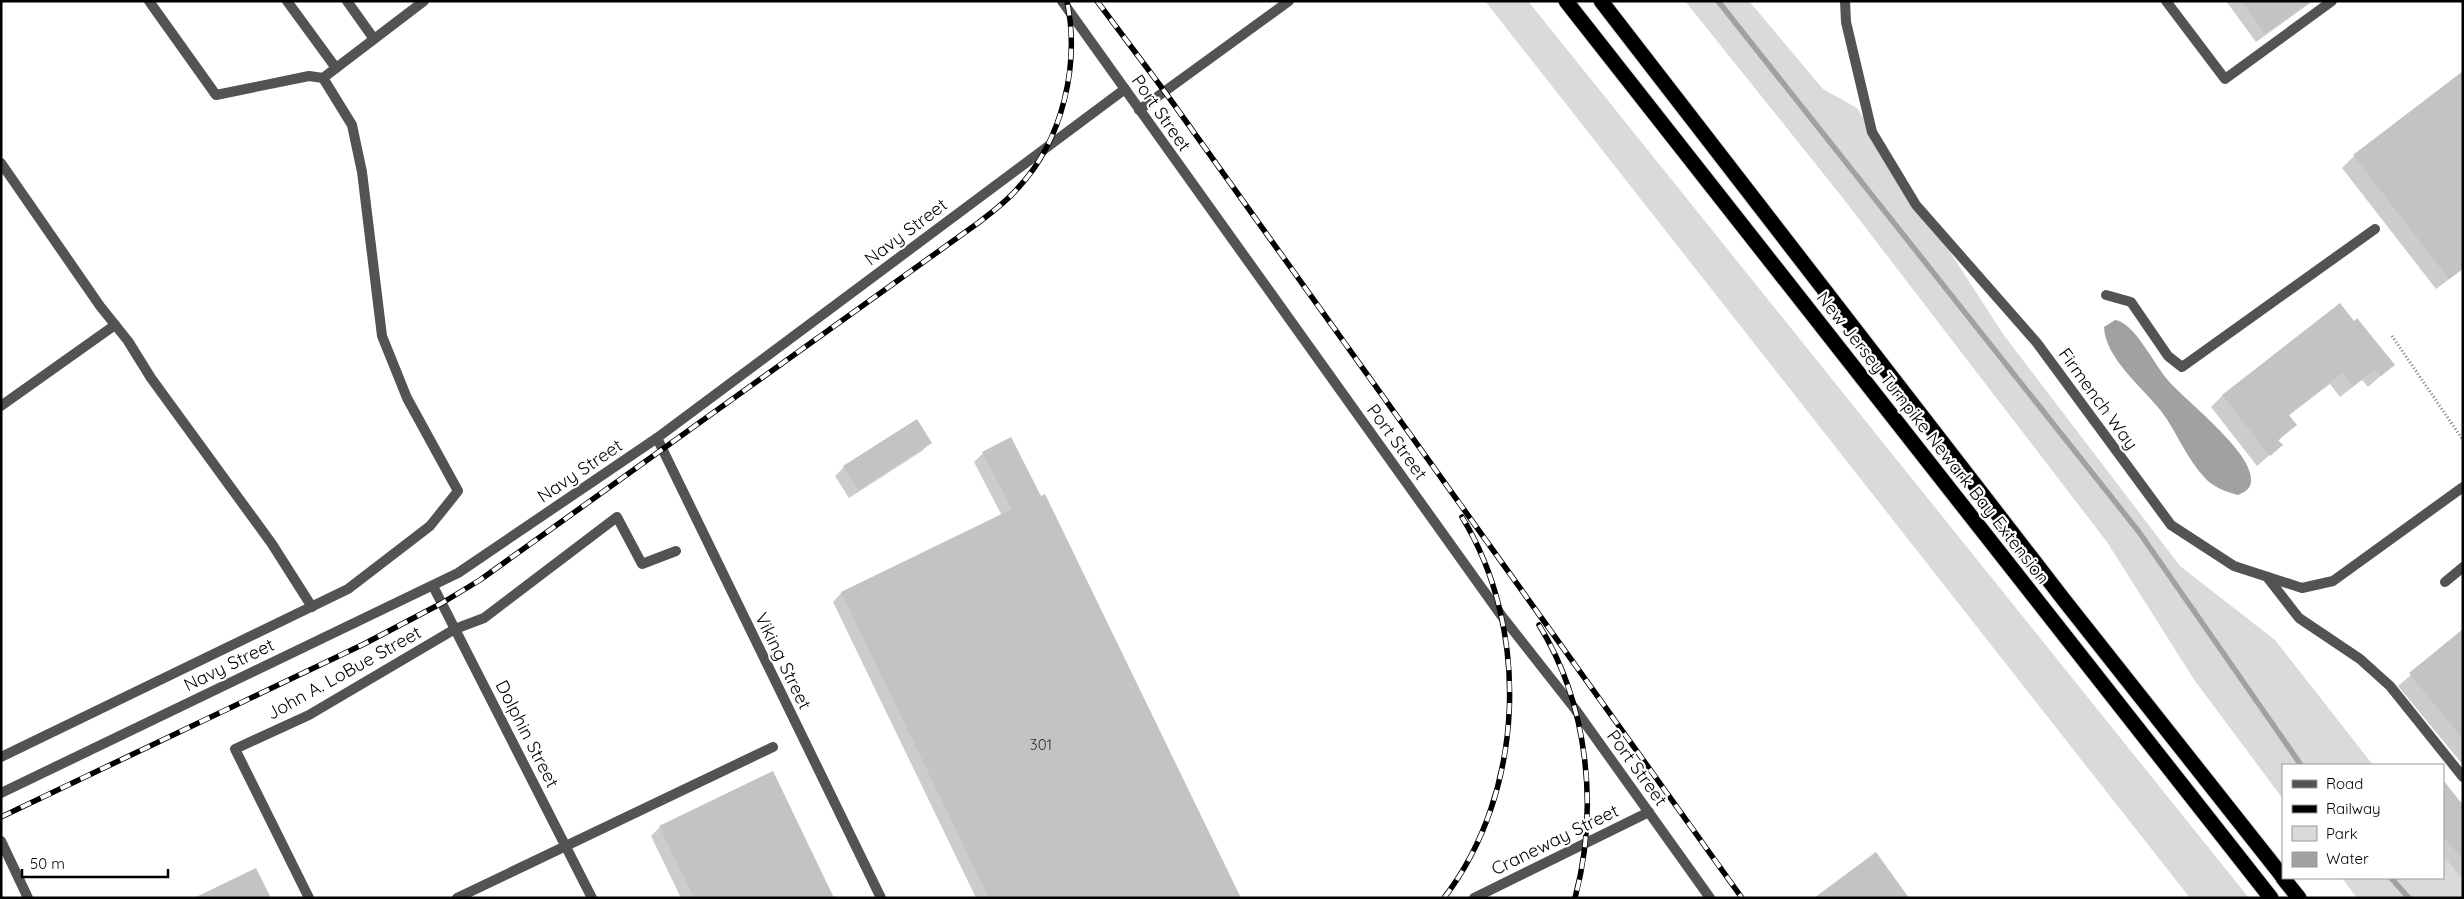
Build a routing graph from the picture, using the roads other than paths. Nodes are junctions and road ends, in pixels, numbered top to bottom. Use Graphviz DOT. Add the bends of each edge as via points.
graph roads {
  1 [pos="149,1"];
  2 [pos="287,1"];
  3 [pos="347,1"];
  4 [pos="424,1"];
  5 [pos="1062,1"];
  6 [pos="1289,1"];
  7 [pos="1566,1"];
  8 [pos="1601,1"];
  9 [pos="1845,1"];
  10 [pos="2166,1"];
  11 [pos="2332,1"];
  12 [pos="410,5"];
  13 [pos="374,39"];
  14 [pos="336,68"];
  15 [pos="323,78"];
  16 [pos="1125,89"];
  17 [pos="1139,110"];
  18 [pos="1,163"];
  19 [pos="2374,229"];
  20 [pos="2106,295"];
  21 [pos="115,326"];
  22 [pos="1,406"];
  23 [pos="657,438"];
  24 [pos="2463,486"];
  25 [pos="676,551"];
  26 [pos="2463,567"];
  27 [pos="2267,577"];
  28 [pos="2445,582"];
  29 [pos="433,586"];
  30 [pos="312,607"];
  31 [pos="455,629"];
  32 [pos="773,747"];
  33 [pos="1,757"];
  34 [pos="2463,777"];
  35 [pos="1,793"];
  36 [pos="1649,812"];
  37 [pos="1,841"];
  38 [pos="566,846"];
  39 [pos="2282,876"];
  40 [pos="2285,879"];
  41 [pos="28,898"];
  42 [pos="309,898"];
  43 [pos="457,898"];
  44 [pos="592,898"];
  45 [pos="881,898"];
  46 [pos="1474,898"];
  47 [pos="1710,898"];
  48 [pos="2271,898"];
  49 [pos="2299,898"];
  1 -- 15 [label="street" via="216,95 309,76"];
  2 -- 14 [label="street"];
  3 -- 13 [label="street"];
  4 -- 12 [label="street"];
  5 -- 16 [label="street, Port Street"];
  6 -- 17 [label="street"];
  7 -- 48 [label="highway, New Jersey Turnpike Newark Bay Extension"];
  8 -- 39 [label="highway, New Jersey Turnpike Newark Bay Extension" via="2064,600"];
  9 -- 27 [label="street, Firmench Way" via="1846,22 1872,132 1916,205 2037,343 2171,525 2234,566"];
  10 -- 11 [label="street" via="2225,79"];
  12 -- 13 [label="street"];
  13 -- 14 [label="street"];
  14 -- 15 [label="street"];
  15 -- 30 [label="street" via="352,125 362,172 382,336 407,398 458,491 430,526 348,589"];
  16 -- 17 [label="street, Port Street"];
  16 -- 23 [label="street, Navy Street"];
  17 -- 36 [label="street, Port Street" via="1501,615 1575,709"];
  18 -- 21 [label="street"];
  19 -- 20 [label="street" via="2182,367 2168,356 2131,302"];
  21 -- 22 [label="street"];
  21 -- 30 [label="street" via="272,544"];
  23 -- 29 [label="street, Navy Street" via="458,574"];
  23 -- 45 [label="street, Viking Street"];
  24 -- 27 [label="street, Firmench Way" via="2333,580 2302,588"];
  25 -- 31 [label="street" via="642,564 617,517 484,618"];
  26 -- 28 [label="street"];
  27 -- 34 [label="street" via="2299,618 2360,659 2390,686"];
  29 -- 31 [label="street, Dolphin Street"];
  29 -- 35 [label="street, Navy Street"];
  30 -- 33 [label="street"];
  31 -- 38 [label="street, Dolphin Street"];
  31 -- 42 [label="street, John A. LoBue Street" via="309,716 235,749"];
  32 -- 38 [label="street"];
  36 -- 46 [label="street, Craneway Street"];
  36 -- 47 [label="street, Port Street"];
  37 -- 41 [label="street"];
  38 -- 43 [label="street"];
  38 -- 44 [label="street, Dolphin Street"];
  40 -- 49 [label="highway, New Jersey Turnpike Newark Bay Extension"];
}
